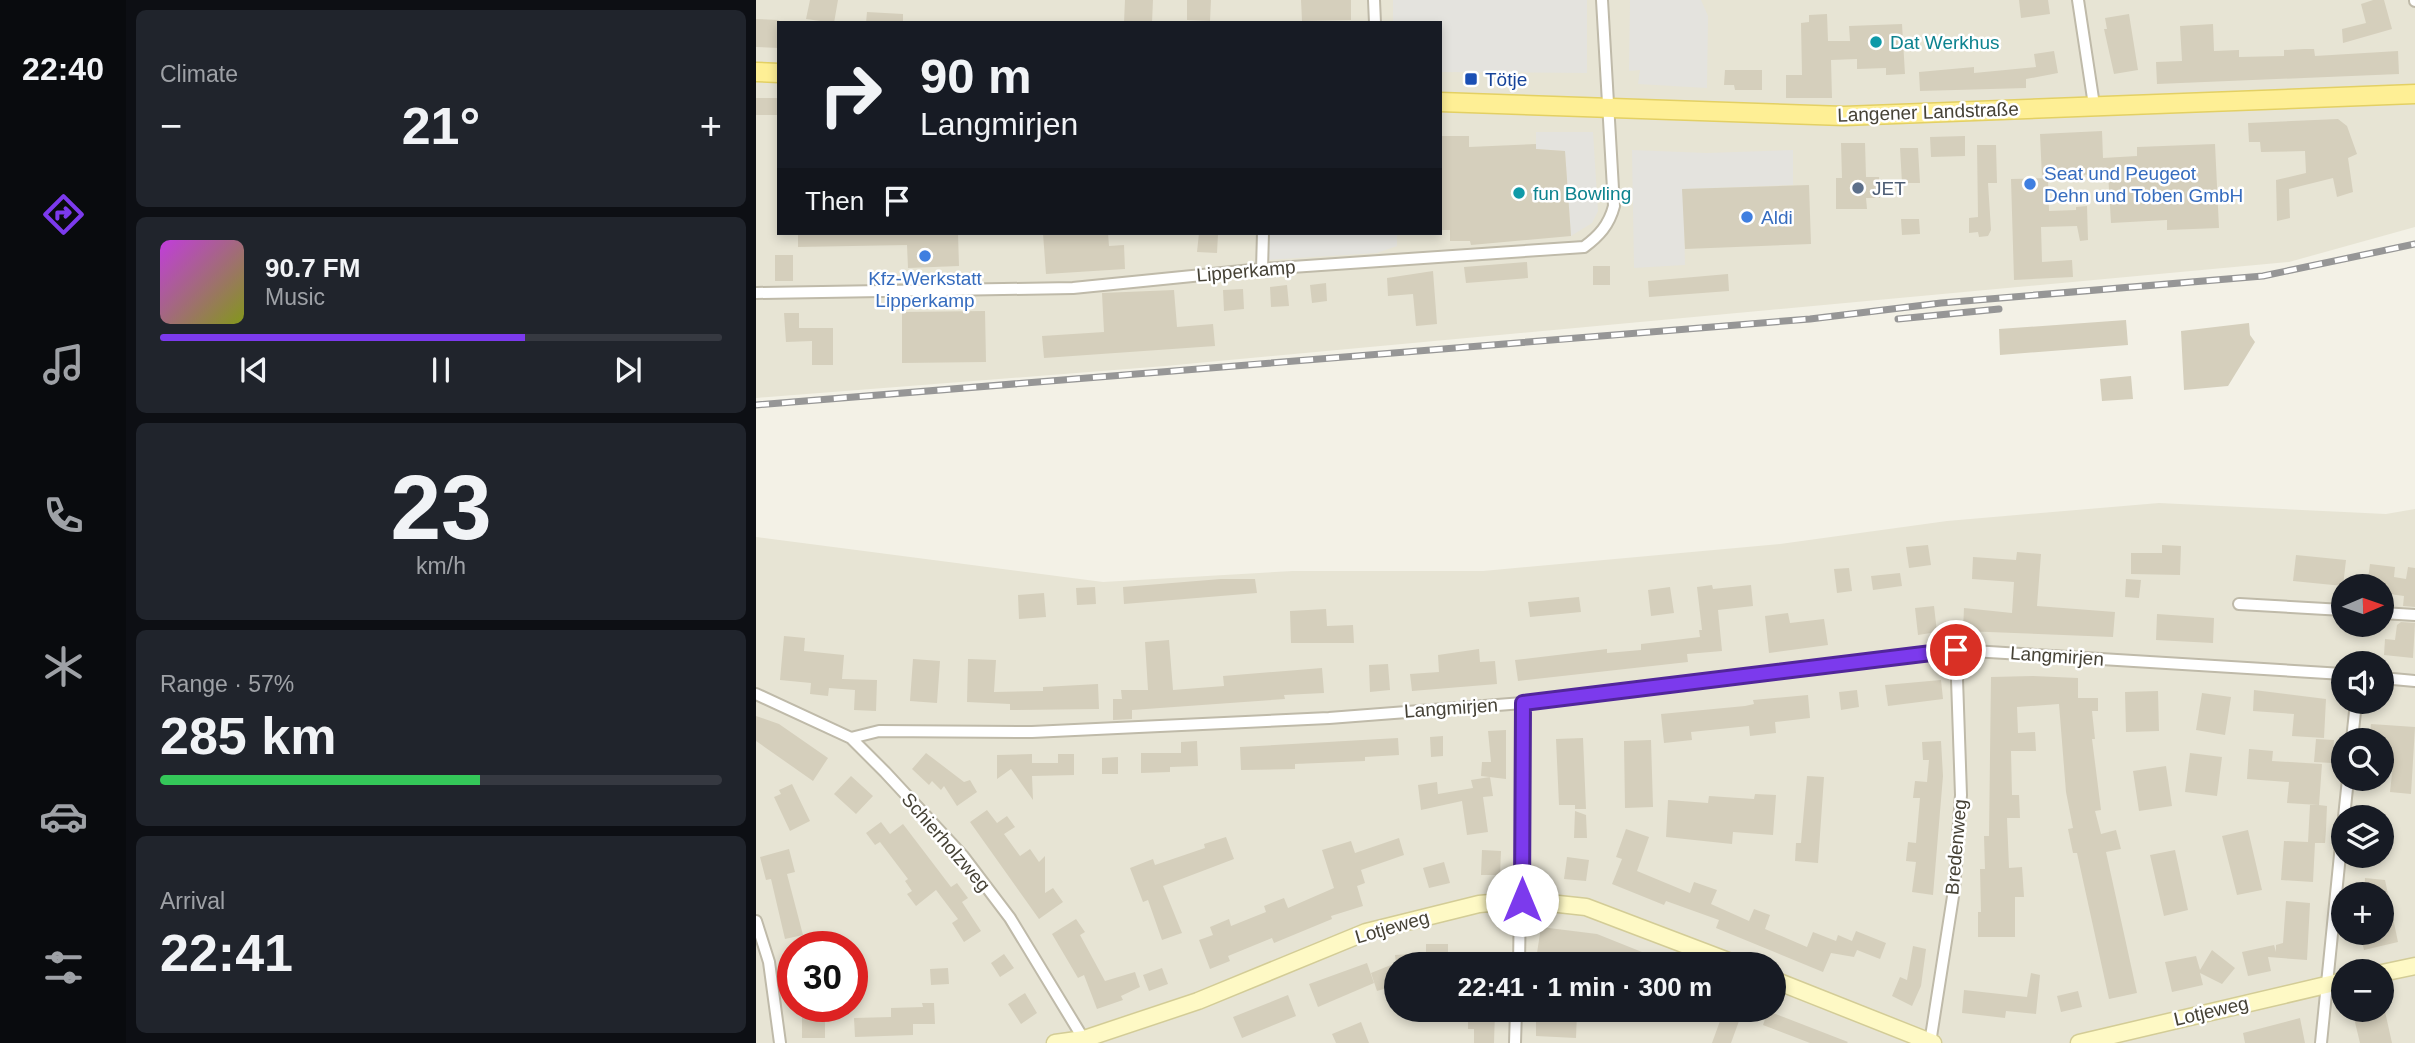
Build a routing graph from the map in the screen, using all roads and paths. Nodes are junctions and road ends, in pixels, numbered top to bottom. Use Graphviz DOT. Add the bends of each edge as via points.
graph roads {
  1 [pos="1374,0"];
  2 [pos="1602,0"];
  3 [pos="2078,0"];
  4 [pos="1375,21"];
  5 [pos="756,72"];
  6 [pos="777,73"];
  7 [pos="2415,94"];
  8 [pos="1442,102"];
  9 [pos="2094,105"];
  10 [pos="1607,108"];
  11 [pos="1263,235"];
  12 [pos="1262,269"];
  13 [pos="756,293"];
  14 [pos="2239,604"];
  15 [pos="2331,609"];
  16 [pos="2394,614"];
  17 [pos="2415,615"];
  18 [pos="1956,650"];
  19 [pos="2331,673"];
  20 [pos="2394,679"];
  21 [pos="2415,681"];
  22 [pos="756,694"];
  23 [pos="1523,703"];
  24 [pos="851,737"];
  25 [pos="2341,868"];
  26 [pos="1522,900"];
  27 [pos="756,922"];
  28 [pos="1520,952"];
  29 [pos="1706,952"];
  30 [pos="2336,959"];
  31 [pos="2415,967"];
  32 [pos="2394,971"];
  33 [pos="2331,984"];
  34 [pos="1786,985"];
  35 [pos="2331,1000"];
  36 [pos="1516,1022"];
  37 [pos="1085,1041"];
  38 [pos="780,1043"];
  39 [pos="1055,1043"];
  40 [pos="1515,1043"];
  41 [pos="1931,1043"];
  42 [pos="2079,1043"];
  43 [pos="2321,1043"];
  1 -- 4 [label="street"];
  2 -- 10 [label="street, Lipperkamp"];
  3 -- 9 [label="street"];
  5 -- 6 [label="main road"];
  7 -- 9 [label="main road, Langener Landstraße"];
  8 -- 10 [label="main road, Langener Landstraße"];
  9 -- 10 [label="main road, Langener Landstraße" via="1844,116"];
  10 -- 12 [label="street, Lipperkamp" via="1614,206 1599,236 1584,247"];
  11 -- 12 [label="street"];
  12 -- 13 [label="street, Lipperkamp" via="1073,288"];
  14 -- 15 [label="street"];
  16 -- 17 [label="street"];
  18 -- 19 [label="street, Langmirjen"];
  18 -- 23 [label="street, Langmirjen"];
  18 -- 41 [label="street, Bredenweg" via="1961,795 1954,890"];
  20 -- 21 [label="street"];
  22 -- 24 [label="street, Schierholzweg"];
  23 -- 24 [label="street, Langmirjen" via="1329,718 1032,732 879,731"];
  23 -- 26 [label="street"];
  24 -- 37 [label="street, Schierholzweg" via="963,856 1010,918"];
  25 -- 30 [label="street"];
  26 -- 28 [label="street"];
  26 -- 29 [label="street, Lotjeweg" via="1608,913"];
  26 -- 37 [label="street, Lotjeweg" via="1479,904 1366,932"];
  27 -- 38 [label="street" via="769,962"];
  31 -- 32 [label="street"];
  33 -- 42 [label="street, Lotjeweg"];
  34 -- 41 [label="street"];
  35 -- 43 [label="street"];
  36 -- 40 [label="street"];
  37 -- 39 [label="street, Lotjeweg"];
}
